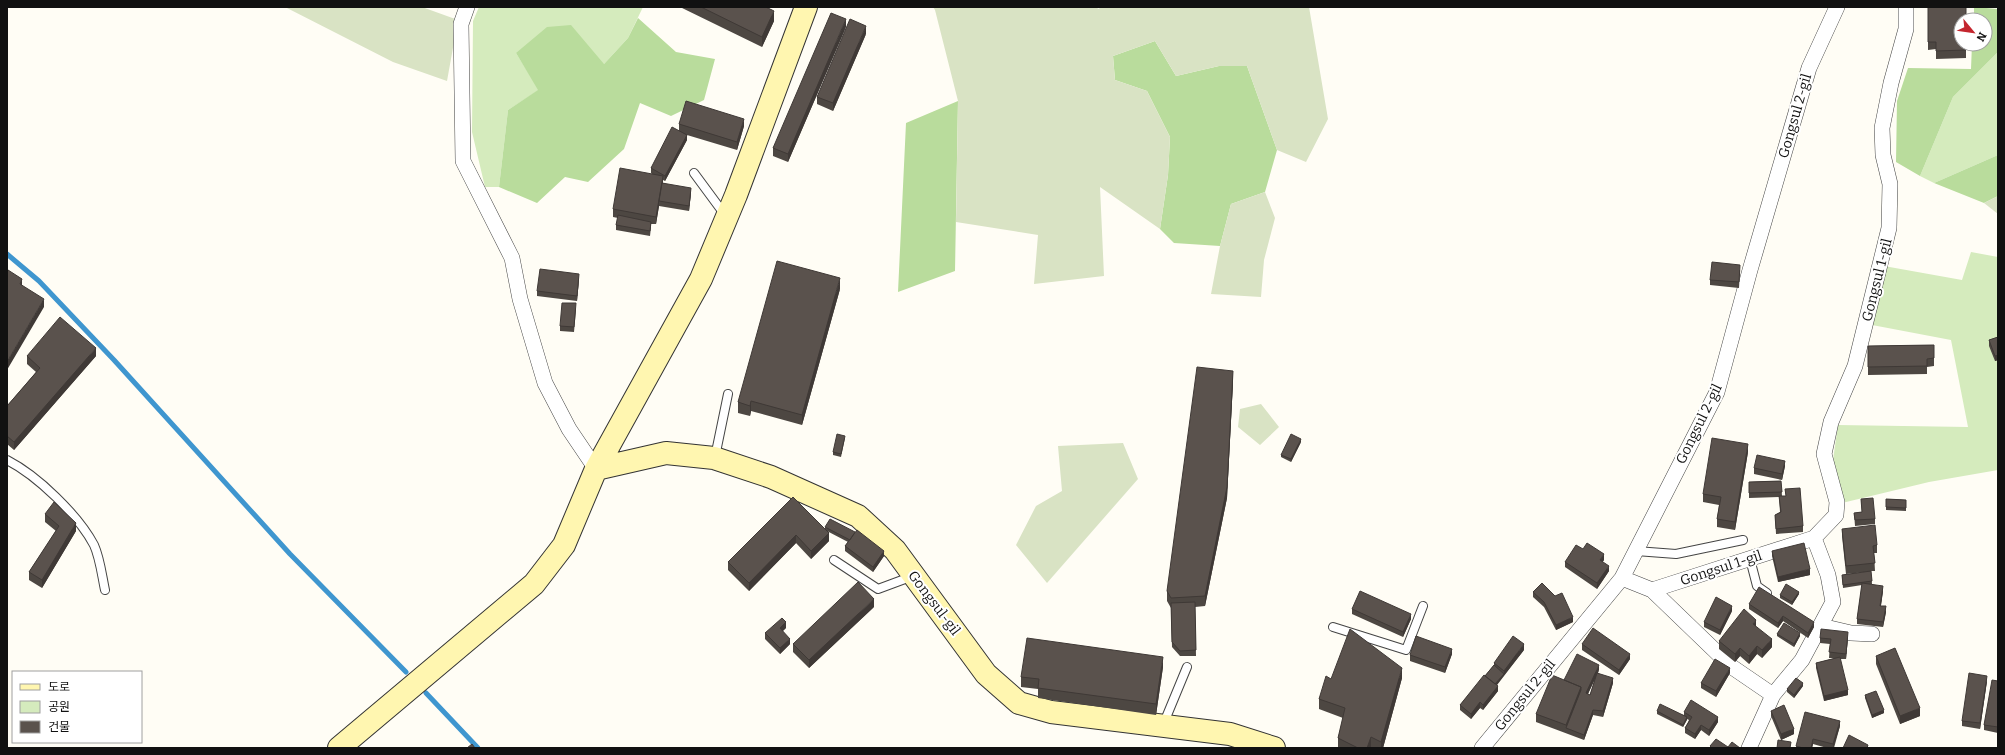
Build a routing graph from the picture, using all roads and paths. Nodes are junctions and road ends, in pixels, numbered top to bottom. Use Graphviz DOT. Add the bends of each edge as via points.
graph roads {
  1 [pos="467,7"];
  2 [pos="806,7"];
  3 [pos="1837,7"];
  4 [pos="1906,7"];
  5 [pos="694,173"];
  6 [pos="727,217"];
  7 [pos="728,394"];
  8 [pos="714,458"];
  9 [pos="7,460"];
  10 [pos="596,469"];
  11 [pos="1814,538"];
  12 [pos="1743,540"];
  13 [pos="1636,551"];
  14 [pos="1750,559"];
  15 [pos="834,560"];
  16 [pos="913,575"];
  17 [pos="1622,578"];
  18 [pos="106,590"];
  19 [pos="1652,590"];
  20 [pos="1776,599"];
  21 [pos="1423,606"];
  22 [pos="1818,624"];
  23 [pos="1333,627"];
  24 [pos="1872,634"];
  25 [pos="1187,667"];
  26 [pos="1773,695"];
  27 [pos="1163,726"];
  28 [pos="339,748"];
  29 [pos="1274,748"];
  30 [pos="1482,748"];
  31 [pos="1749,748"];
  1 -- 10 [label="street" via="461,24 463,161 512,258 520,299 545,383 568,429"];
  2 -- 6 [label="street"];
  3 -- 13 [label="street, Gongsul 2-gil" via="1809,68 1717,392"];
  4 -- 11 [label="street, Gongsul 1-gil" via="1906,29 1882,128 1883,155 1890,184 1890,228 1855,366 1831,422 1824,454 1837,502 1836,515"];
  5 -- 6 [label="lane"];
  6 -- 10 [label="street" via="701,279"];
  7 -- 8 [label="lane"];
  8 -- 10 [label="street, Gongsul-gil" via="666,454"];
  8 -- 16 [label="street, Gongsul-gil" via="771,477 858,516 895,550"];
  9 -- 18 [label="lane" via="21,467 75,515 95,546"];
  10 -- 28 [label="street" via="564,545 534,584"];
  11 -- 14 [label="street, Gongsul 1-gil"];
  11 -- 22 [label="street" via="1828,575 1833,602"];
  12 -- 13 [label="lane" via="1676,554"];
  13 -- 17 [label="street, Gongsul 2-gil"];
  14 -- 19 [label="street, Gongsul 1-gil"];
  14 -- 20 [label="lane" via="1757,586"];
  15 -- 16 [label="lane" via="878,589"];
  16 -- 27 [label="street, Gongsul-gil" via="986,674 1019,703 1051,712"];
  17 -- 19 [label="street"];
  17 -- 30 [label="street, Gongsul 2-gil"];
  19 -- 26 [label="street" via="1732,667"];
  21 -- 23 [label="lane" via="1406,650"];
  22 -- 24 [label="street" via="1852,633"];
  22 -- 26 [label="street" via="1802,660"];
  25 -- 27 [label="lane"];
  26 -- 31 [label="street"];
  27 -- 29 [label="street, Gongsul-gil" via="1230,734"];
}
